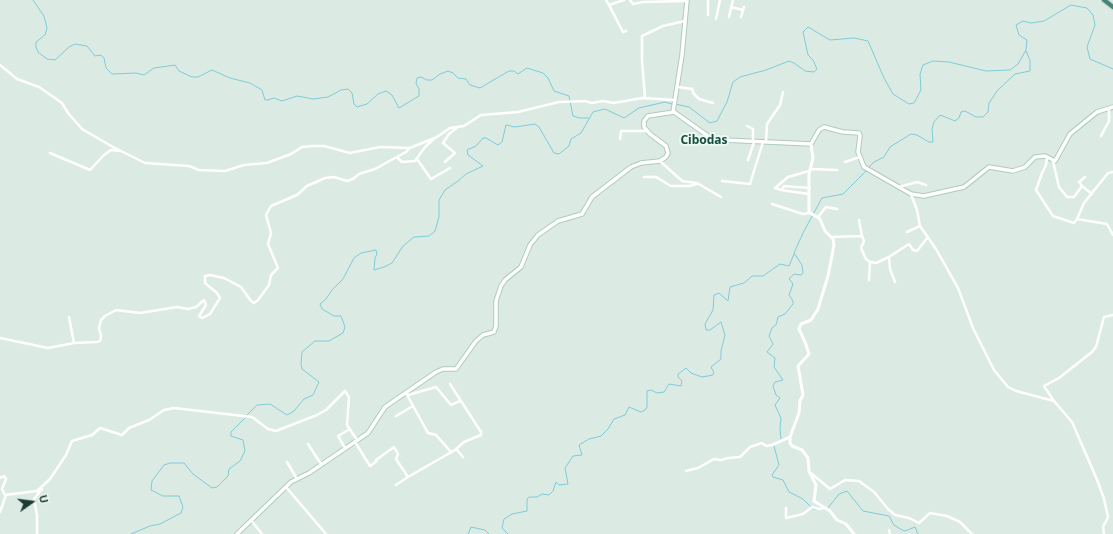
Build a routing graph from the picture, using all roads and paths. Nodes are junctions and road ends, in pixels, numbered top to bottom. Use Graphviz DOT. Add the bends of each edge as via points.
graph roads {
  1 [pos="606,0"];
  2 [pos="624,0"];
  3 [pos="630,0"];
  4 [pos="708,0"];
  5 [pos="720,0"];
  6 [pos="732,0"];
  7 [pos="1104,0"];
  8 [pos="687,1"];
  9 [pos="1112,4"];
  10 [pos="609,5"];
  11 [pos="731,7"];
  12 [pos="708,15"];
  13 [pos="729,17"];
  14 [pos="741,17"];
  15 [pos="716,19"];
  16 [pos="685,21"];
  17 [pos="626,31"];
  18 [pos="0,65"];
  19 [pos="678,87"];
  20 [pos="783,92"];
  21 [pos="645,95"];
  22 [pos="675,101"];
  23 [pos="713,103"];
  24 [pos="1113,107"];
  25 [pos="1108,108"];
  26 [pos="673,112"];
  27 [pos="747,126"];
  28 [pos="458,127"];
  29 [pos="646,130"];
  30 [pos="1101,136"];
  31 [pos="437,137"];
  32 [pos="620,139"];
  33 [pos="753,142"];
  34 [pos="764,142"];
  35 [pos="811,144"];
  36 [pos="410,148"];
  37 [pos="50,152"];
  38 [pos="127,152"];
  39 [pos="860,156"];
  40 [pos="396,157"];
  41 [pos="1046,157"];
  42 [pos="417,159"];
  43 [pos="748,160"];
  44 [pos="660,161"];
  45 [pos="1053,161"];
  46 [pos="445,162"];
  47 [pos="845,162"];
  48 [pos="450,168"];
  49 [pos="810,170"];
  50 [pos="838,170"];
  51 [pos="1113,172"];
  52 [pos="644,177"];
  53 [pos="1085,177"];
  54 [pos="722,181"];
  55 [pos="697,183"];
  56 [pos="926,185"];
  57 [pos="1082,186"];
  58 [pos="899,187"];
  59 [pos="810,188"];
  60 [pos="781,190"];
  61 [pos="810,194"];
  62 [pos="911,194"];
  63 [pos="1092,194"];
  64 [pos="720,197"];
  65 [pos="772,204"];
  66 [pos="837,209"];
  67 [pos="810,213"];
  68 [pos="817,217"];
  69 [pos="859,220"];
  70 [pos="1077,220"];
  71 [pos="920,226"];
  72 [pos="907,232"];
  73 [pos="1113,235"];
  74 [pos="862,236"];
  75 [pos="831,237"];
  76 [pos="928,237"];
  77 [pos="889,257"];
  78 [pos="870,262"];
  79 [pos="869,280"];
  80 [pos="895,282"];
  81 [pos="1113,315"];
  82 [pos="69,317"];
  83 [pos="0,338"];
  84 [pos="74,343"];
  85 [pos="450,384"];
  86 [pos="406,394"];
  87 [pos="460,401"];
  88 [pos="1054,401"];
  89 [pos="413,406"];
  90 [pos="396,416"];
  91 [pos="350,429"];
  92 [pos="790,437"];
  93 [pos="356,441"];
  94 [pos="308,444"];
  95 [pos="345,448"];
  96 [pos="456,449"];
  97 [pos="451,452"];
  98 [pos="463,458"];
  99 [pos="287,462"];
  100 [pos="321,464"];
  101 [pos="686,471"];
  102 [pos="809,471"];
  103 [pos="408,477"];
  104 [pos="0,478"];
  105 [pos="297,479"];
  106 [pos="396,485"];
  107 [pos="286,487"];
  108 [pos="42,488"];
  109 [pos="6,495"];
  110 [pos="786,508"];
  111 [pos="826,508"];
  112 [pos="0,512"];
  113 [pos="251,520"];
  114 [pos="889,530"];
  115 [pos="36,534"];
  116 [pos="237,534"];
  117 [pos="262,534"];
  118 [pos="326,534"];
  119 [pos="854,534"];
  120 [pos="890,534"];
  121 [pos="972,534"];
  122 [pos="1104,534"];
  1 -- 10 [label="street"];
  2 -- 10 [label="street"];
  3 -- 8 [label="street" via="633,4"];
  4 -- 12 [label="street"];
  5 -- 15 [label="street"];
  6 -- 11 [label="street"];
  7 -- 9 [label="highway"];
  8 -- 16 [label="main road"];
  10 -- 17 [label="street" via="623,32"];
  11 -- 13 [label="street"];
  11 -- 14 [label="street" via="743,8"];
  16 -- 19 [label="main road"];
  16 -- 21 [label="street" via="663,26 642,36"];
  18 -- 38 [label="street" via="16,79 39,87 62,103 82,129"];
  19 -- 22 [label="main road"];
  19 -- 23 [label="street" via="692,89 699,99"];
  20 -- 34 [label="street" via="780,105 767,124"];
  21 -- 22 [label="street"];
  21 -- 28 [label="street" via="613,103 559,102 518,112 481,115"];
  22 -- 26 [label="main road"];
  24 -- 25 [label="main road"];
  25 -- 30 [label="street" via="1110,120"];
  25 -- 45 [label="main road" via="1096,112 1070,134 1057,159"];
  26 -- 29 [label="main road" via="648,116 644,121"];
  26 -- 33 [label="main road" via="708,136"];
  27 -- 33 [label="street" via="754,130"];
  28 -- 31 [label="street" via="447,130"];
  28 -- 46 [label="street" via="443,143 455,153"];
  29 -- 32 [label="street" via="621,131"];
  29 -- 44 [label="main road" via="667,148 668,155"];
  31 -- 36 [label="street"];
  31 -- 42 [label="street" via="425,147"];
  33 -- 34 [label="main road"];
  33 -- 43 [label="street"];
  34 -- 35 [label="main road"];
  34 -- 54 [label="street" via="750,184"];
  35 -- 39 [label="main road" via="822,127 828,126 860,134"];
  35 -- 49 [label="street" via="813,158"];
  36 -- 38 [label="street" via="386,146 350,154 324,146 302,147 291,154 267,162 225,171 145,163"];
  36 -- 40 [label="street"];
  37 -- 38 [label="street" via="90,170 111,150"];
  39 -- 47 [label="street"];
  39 -- 58 [label="main road" via="866,169"];
  40 -- 42 [label="street" via="403,162"];
  40 -- 84 [label="street" via="347,181 334,177 325,178 307,186 297,195 271,206 266,215 272,233 268,244 278,268 271,275 269,285 256,302 252,302 242,287 224,278 205,276 206,284 220,298 210,314 199,317 206,305 204,300 194,308 140,313 118,310 101,320 99,342"];
  41 -- 45 [label="main road"];
  41 -- 62 [label="main road" via="1033,158 1028,165 1019,170 989,167 970,184 956,190 924,196"];
  41 -- 70 [label="street" via="1046,165 1036,190 1054,216 1074,223"];
  42 -- 48 [label="street" via="432,179"];
  44 -- 55 [label="street" via="682,181"];
  44 -- 86 [label="main road" via="631,167 592,197 582,214 558,221 538,234 530,245 521,267 500,286 496,301 495,330 476,341 456,369 436,372"];
  45 -- 57 [label="street" via="1059,187 1067,197 1074,197"];
  49 -- 50 [label="street"];
  49 -- 59 [label="street"];
  49 -- 60 [label="street" via="788,177 775,188"];
  51 -- 63 [label="street" via="1108,173"];
  52 -- 55 [label="street" via="656,177 671,186 689,186"];
  53 -- 57 [label="street" via="1079,182"];
  55 -- 64 [label="street"];
  56 -- 58 [label="street" via="917,182"];
  57 -- 63 [label="street"];
  58 -- 62 [label="main road"];
  59 -- 60 [label="street" via="784,186"];
  59 -- 61 [label="street"];
  60 -- 61 [label="street"];
  61 -- 67 [label="street"];
  62 -- 71 [label="street"];
  63 -- 70 [label="street" via="1084,203"];
  65 -- 67 [label="street" via="803,214"];
  66 -- 68 [label="street" via="826,207"];
  67 -- 68 [label="street"];
  68 -- 75 [label="street"];
  69 -- 74 [label="street"];
  70 -- 73 [label="street" via="1107,224"];
  71 -- 72 [label="street"];
  71 -- 76 [label="street"];
  74 -- 75 [label="street"];
  74 -- 78 [label="street" via="862,248"];
  75 -- 92 [label="street" via="834,245 822,298 812,318 801,324 799,330 808,354 798,366 803,395"];
  76 -- 77 [label="street" via="917,251 909,244"];
  76 -- 88 [label="street" via="958,288 979,341 1001,380 1016,391"];
  77 -- 78 [label="street" via="876,263"];
  77 -- 80 [label="street"];
  78 -- 79 [label="street"];
  81 -- 88 [label="street" via="1104,317 1096,347 1092,352 1057,380 1044,385"];
  82 -- 84 [label="street"];
  83 -- 84 [label="street" via="48,348"];
  85 -- 87 [label="street"];
  86 -- 87 [label="street" via="436,387 451,405"];
  86 -- 89 [label="street"];
  86 -- 93 [label="main road" via="385,407 370,431"];
  87 -- 96 [label="street" via="482,434 464,442"];
  88 -- 122 [label="street" via="1072,422 1100,488 1108,517 1103,526"];
  89 -- 90 [label="street"];
  89 -- 97 [label="street" via="428,433 436,435"];
  91 -- 93 [label="street"];
  91 -- 95 [label="street" via="338,436"];
  91 -- 108 [label="street" via="347,425 349,398 345,392 326,410 306,421 272,431 248,417 174,408 164,410 149,420 129,428 120,436 100,428 92,435 71,442 66,455"];
  92 -- 101 [label="street" via="772,445 766,446 762,443 750,447 739,458 715,459"];
  92 -- 102 [label="street" via="791,446 802,450 808,458"];
  93 -- 95 [label="main road"];
  93 -- 103 [label="street" via="370,466 394,447 398,454 396,459"];
  94 -- 100 [label="street"];
  95 -- 100 [label="main road"];
  96 -- 97 [label="street"];
  96 -- 98 [label="street"];
  97 -- 103 [label="street"];
  99 -- 105 [label="street"];
  100 -- 105 [label="main road"];
  102 -- 111 [label="street" via="816,485 814,501"];
  102 -- 121 [label="street" via="830,489 845,480 856,480 865,484 895,515 919,523 930,513 947,516 960,522"];
  103 -- 106 [label="street"];
  104 -- 109 [label="street" via="6,478 2,490"];
  105 -- 107 [label="main road"];
  107 -- 113 [label="main road"];
  107 -- 118 [label="street"];
  108 -- 109 [label="street" via="36,492 25,491"];
  108 -- 115 [label="street" via="34,499 37,515"];
  109 -- 112 [label="street"];
  110 -- 111 [label="street" via="786,518 803,514 812,507"];
  111 -- 119 [label="street"];
  113 -- 116 [label="main road"];
  113 -- 117 [label="street"];
  114 -- 120 [label="street"];
}
